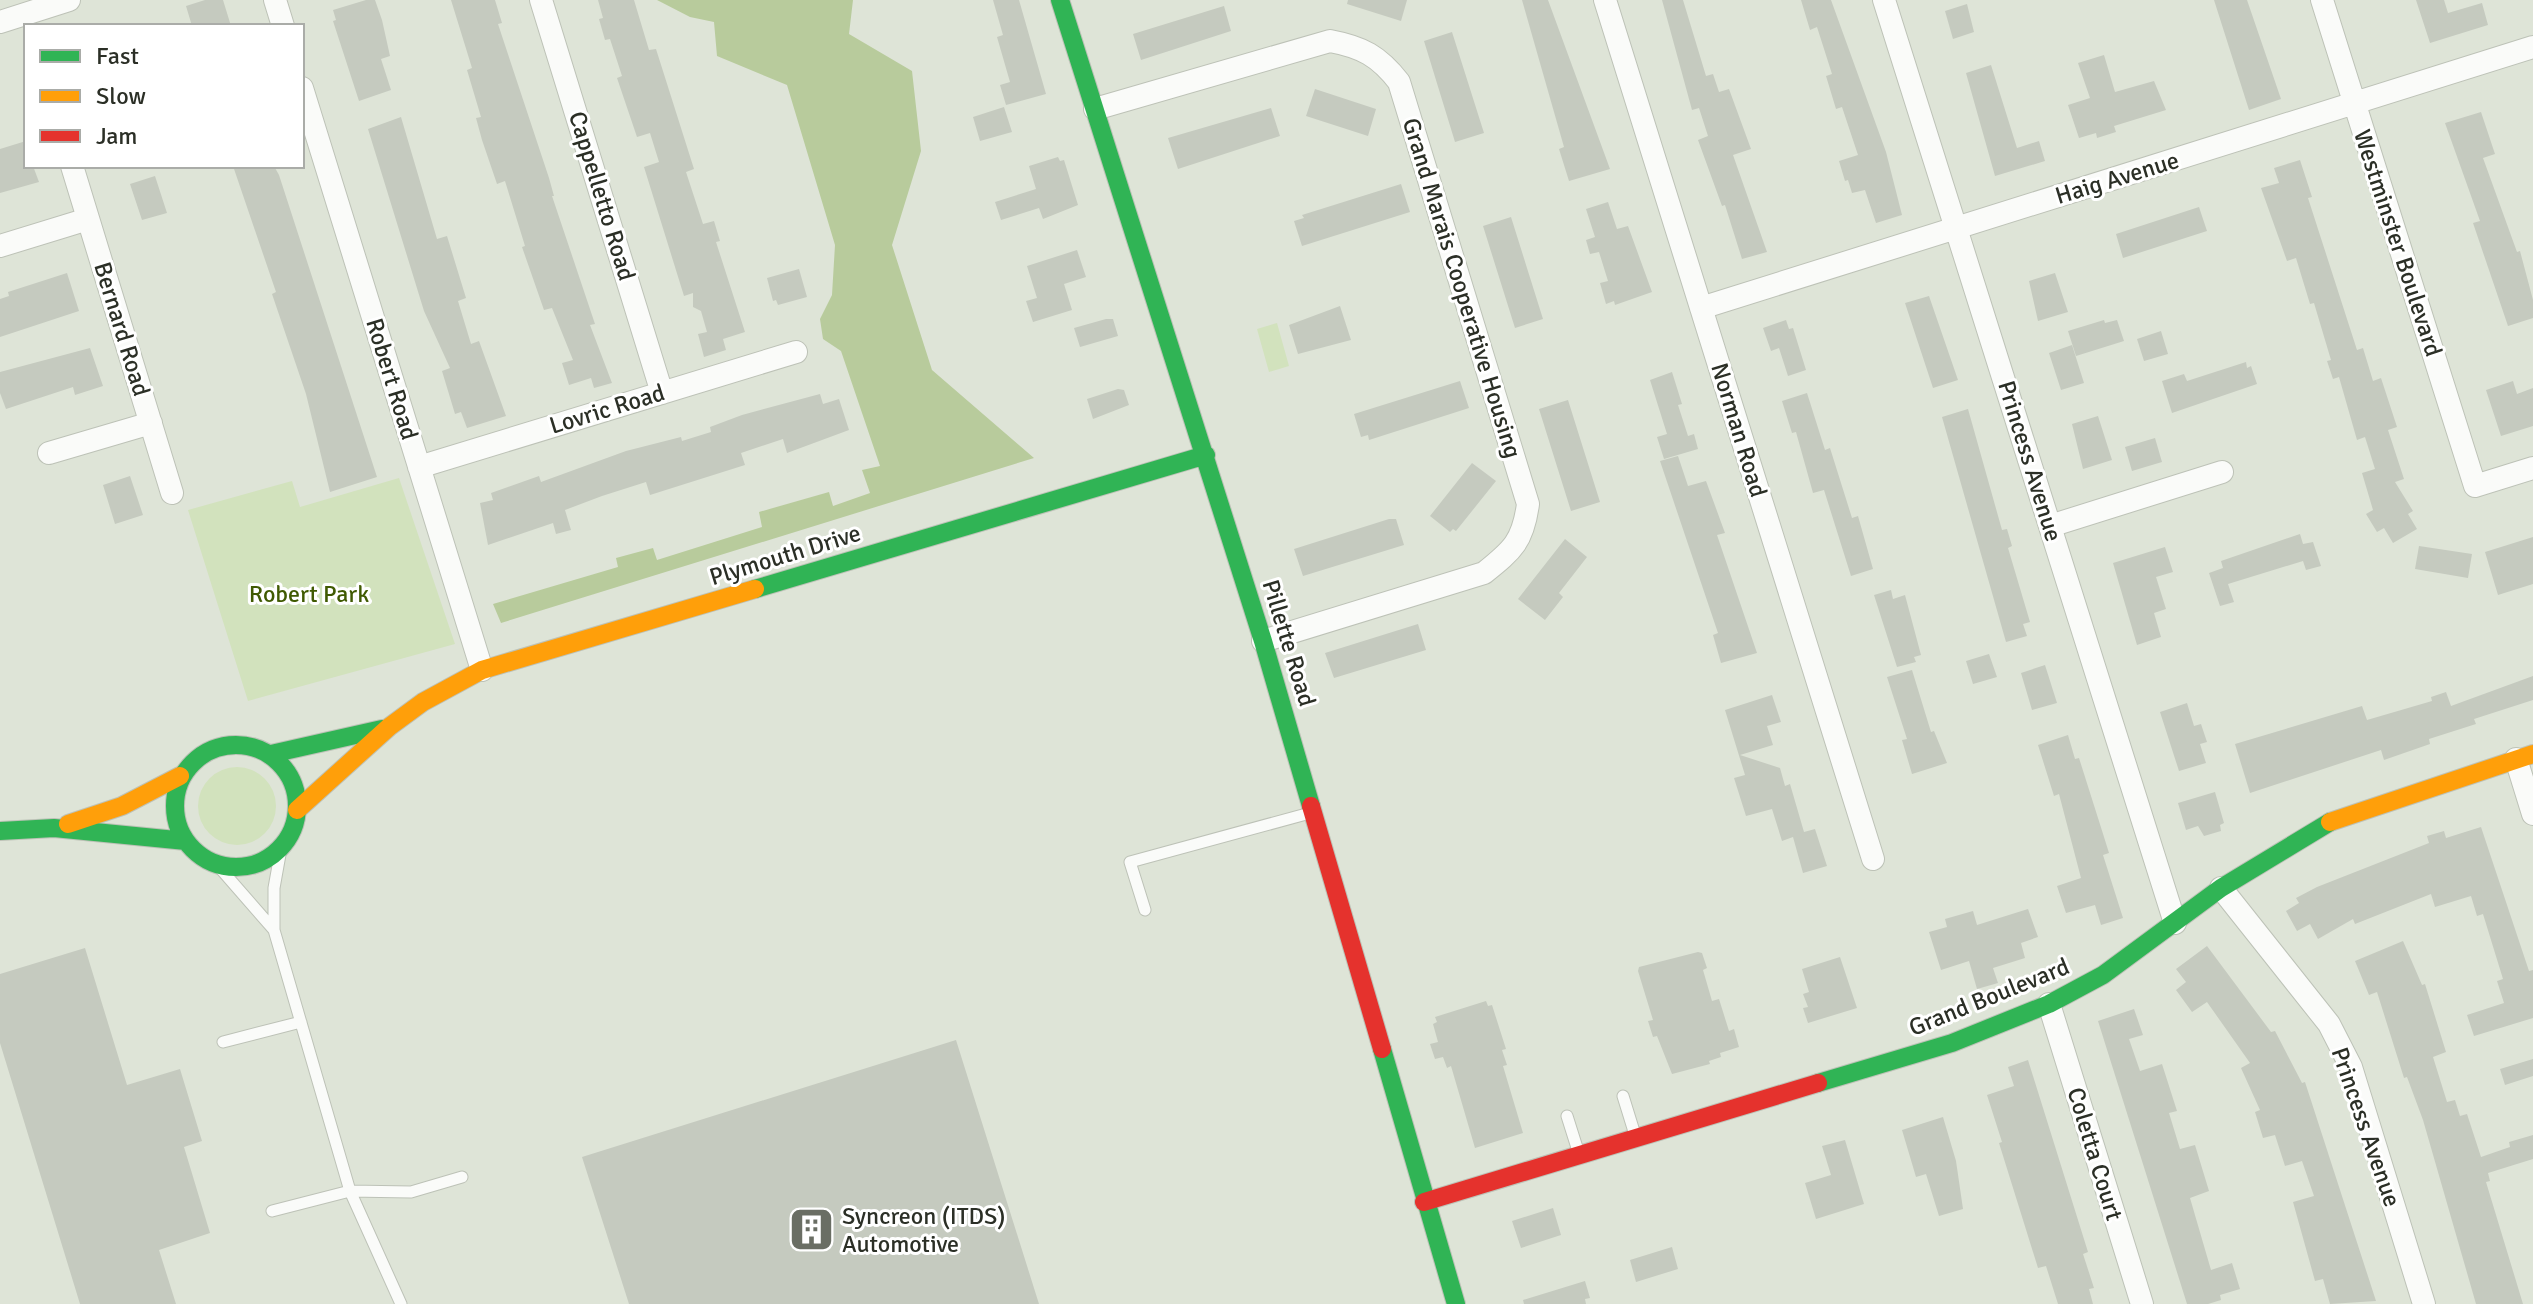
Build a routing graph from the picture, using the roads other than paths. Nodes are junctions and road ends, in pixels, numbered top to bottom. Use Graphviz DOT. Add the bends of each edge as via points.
graph roads {
  1 [pos="69,0"];
  2 [pos="275,0"];
  3 [pos="541,0"];
  4 [pos="1060,0"];
  5 [pos="1605,0"];
  6 [pos="1884,0"];
  7 [pos="2322,0"];
  8 [pos="24,13"];
  9 [pos="0,22"];
  10 [pos="282,24"];
  11 [pos="2533,47"];
  12 [pos="304,94"];
  13 [pos="2354,103"];
  14 [pos="1095,109"];
  15 [pos="73,168"];
  16 [pos="88,219"];
  17 [pos="1956,228"];
  18 [pos="0,246"];
  19 [pos="1701,308"];
  20 [pos="796,352"];
  21 [pos="662,393"];
  22 [pos="151,423"];
  23 [pos="49,453"];
  24 [pos="1206,455"];
  25 [pos="419,467"];
  26 [pos="2533,468"];
  27 [pos="2222,472"];
  28 [pos="172,493"];
  29 [pos="2050,526"];
  30 [pos="1263,641"];
  31 [pos="482,670"];
  32 [pos="389,727"];
  33 [pos="271,754"];
  34 [pos="2524,756"];
  35 [pos="180,776"];
  36 [pos="297,810"];
  37 [pos="1314,811"];
  38 [pos="2533,814"];
  39 [pos="54,828"];
  40 [pos="0,831"];
  41 [pos="186,841"];
  42 [pos="281,849"];
  43 [pos="1873,859"];
  44 [pos="219,867"];
  45 [pos="2221,888"];
  46 [pos="1145,910"];
  47 [pos="2175,923"];
  48 [pos="274,930"];
  49 [pos="2049,1004"];
  50 [pos="301,1022"];
  51 [pos="223,1042"];
  52 [pos="1623,1096"];
  53 [pos="1567,1116"];
  54 [pos="1636,1138"];
  55 [pos="1580,1155"];
  56 [pos="462,1177"];
  57 [pos="350,1191"];
  58 [pos="1424,1202"];
  59 [pos="272,1211"];
  60 [pos="401,1304"];
  61 [pos="1456,1304"];
  62 [pos="2142,1304"];
  63 [pos="2424,1304"];
  1 -- 8 [label="street"];
  2 -- 10 [label="street"];
  3 -- 21 [label="street, Cappelletto Road"];
  4 -- 14 [label="street, Pillette Road"];
  5 -- 19 [label="street, Norman Road"];
  6 -- 17 [label="street, Princess Avenue"];
  7 -- 13 [label="street, Westminster Boulevard"];
  8 -- 9 [label="street"];
  11 -- 13 [label="street, Haig Avenue"];
  12 -- 25 [label="street, Robert Road"];
  13 -- 17 [label="street, Haig Avenue"];
  13 -- 26 [label="street, Westminster Boulevard" via="2475,486"];
  14 -- 24 [label="street, Pillette Road"];
  14 -- 30 [label="street, Grand Marais Cooperative Housing" via="1330,41 1357,46 1382,60 1399,82 1528,504 1525,529 1512,552 1484,573"];
  15 -- 16 [label="street, Bernard Road"];
  16 -- 18 [label="street"];
  16 -- 22 [label="street, Bernard Road"];
  17 -- 19 [label="street, Haig Avenue"];
  17 -- 29 [label="street, Princess Avenue"];
  19 -- 43 [label="street, Norman Road"];
  20 -- 21 [label="street, Lovric Road"];
  21 -- 25 [label="street, Lovric Road"];
  22 -- 23 [label="street"];
  22 -- 28 [label="street, Bernard Road"];
  24 -- 30 [label="street, Pillette Road"];
  24 -- 31 [label="street, Plymouth Drive"];
  25 -- 31 [label="street, Robert Road"];
  27 -- 29 [label="street"];
  29 -- 47 [label="street, Princess Avenue"];
  30 -- 37 [label="street, Pillette Road"];
  31 -- 32 [label="street, Plymouth Drive"];
  32 -- 33 [label="street, Plymouth Drive"];
  32 -- 36 [label="street, Plymouth Drive"];
  33 -- 35 [label="street" via="256,746 218,745 196,756"];
  33 -- 36 [label="street" via="293,783"];
  34 -- 38 [label="street"];
  34 -- 45 [label="street, Grand Boulevard" via="2335,819"];
  35 -- 39 [label="street" via="122,806"];
  35 -- 41 [label="street" via="177,818"];
  36 -- 42 [label="street"];
  37 -- 46 [label="lane" via="1130,862"];
  37 -- 58 [label="street, Pillette Road"];
  39 -- 40 [label="street"];
  39 -- 41 [label="street"];
  41 -- 44 [label="street"];
  42 -- 44 [label="street" via="265,862"];
  42 -- 48 [label="lane"];
  44 -- 48 [label="lane"];
  45 -- 47 [label="street, Grand Boulevard"];
  45 -- 63 [label="street, Princess Avenue" via="2321,1013 2351,1067"];
  47 -- 49 [label="street, Grand Boulevard" via="2103,975"];
  48 -- 50 [label="lane"];
  49 -- 54 [label="street, Grand Boulevard" via="1952,1043"];
  49 -- 62 [label="street, Coletta Court"];
  50 -- 51 [label="lane"];
  50 -- 57 [label="lane"];
  52 -- 54 [label="lane"];
  53 -- 55 [label="lane"];
  54 -- 55 [label="street, Grand Boulevard"];
  55 -- 58 [label="street, Grand Boulevard"];
  56 -- 57 [label="lane" via="411,1192"];
  57 -- 59 [label="lane"];
  57 -- 60 [label="lane"];
  58 -- 61 [label="street, Pillette Road"];
}
